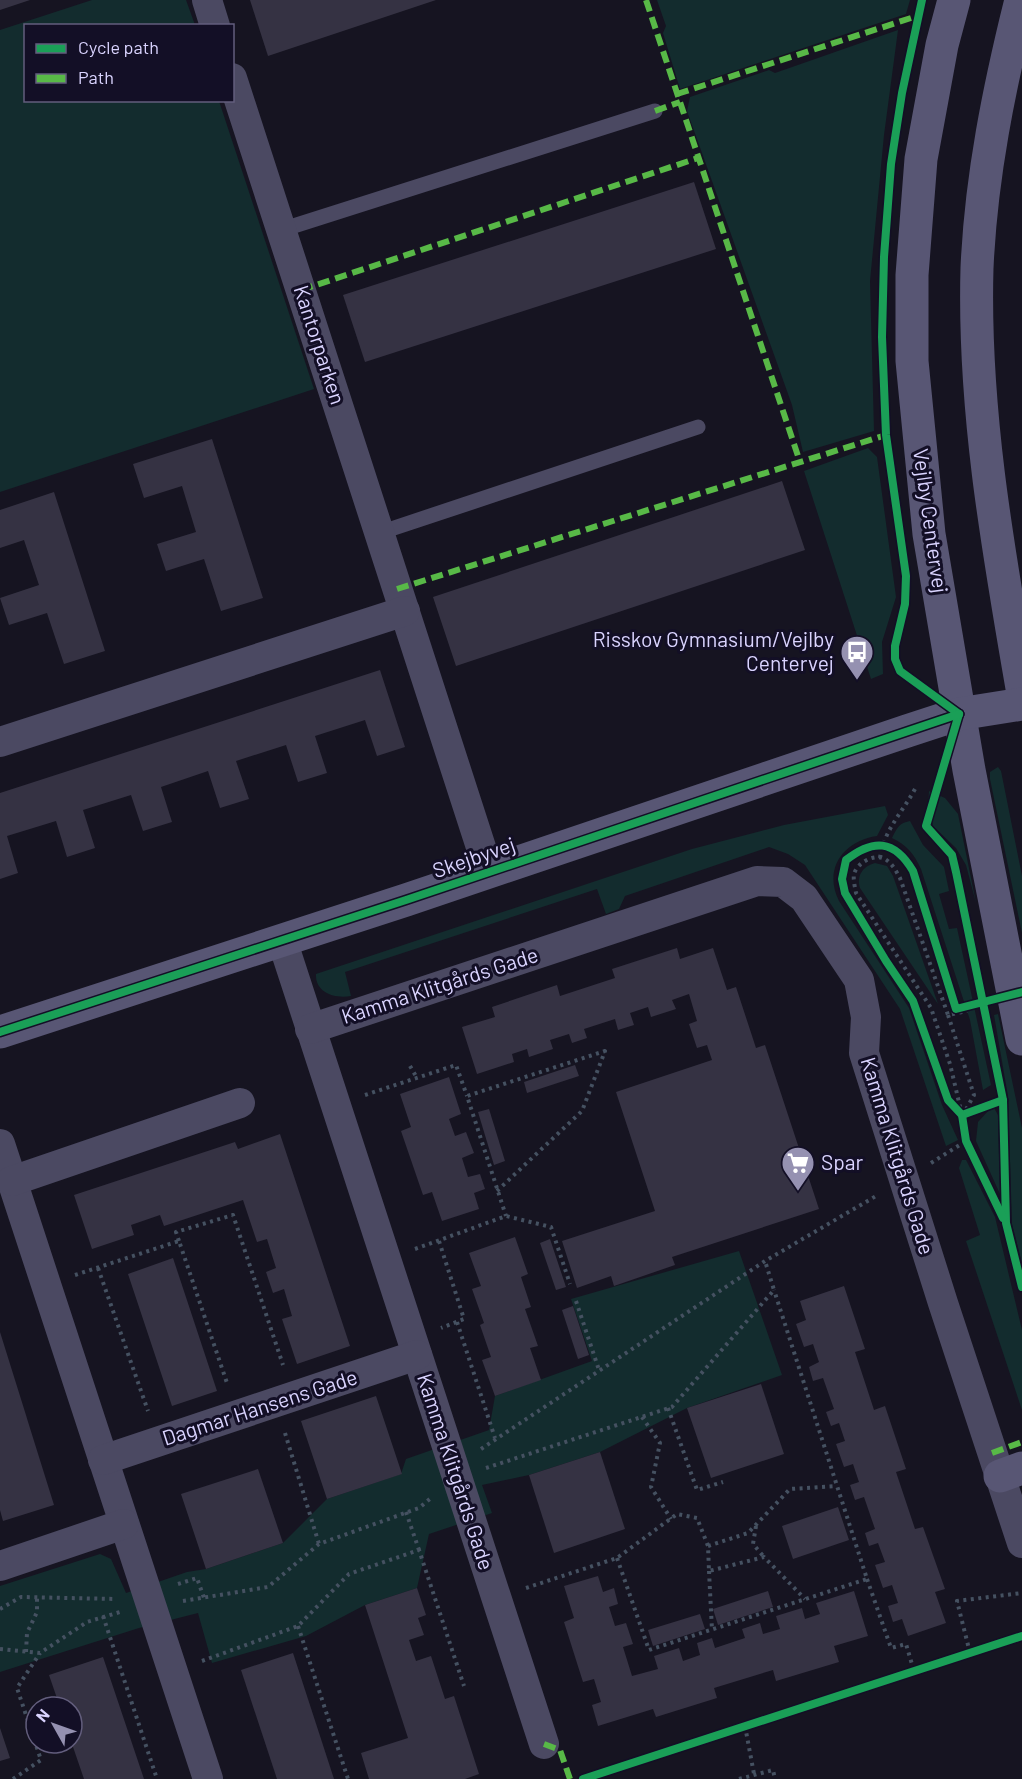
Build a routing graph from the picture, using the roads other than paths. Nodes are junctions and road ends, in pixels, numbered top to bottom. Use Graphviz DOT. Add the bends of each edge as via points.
graph roads {
  1 [pos="207,0"];
  2 [pos="954,0"];
  3 [pos="1021,0"];
  4 [pos="214,24"];
  5 [pos="234,84"];
  6 [pos="655,111"];
  7 [pos="281,230"];
  8 [pos="698,427"];
  9 [pos="379,533"];
  10 [pos="405,611"];
  11 [pos="1022,688"];
  12 [pos="1022,704"];
  13 [pos="959,714"];
  14 [pos="0,742"];
  15 [pos="489,872"];
  16 [pos="282,940"];
  17 [pos="310,1029"];
  18 [pos="0,1032"];
  19 [pos="1022,1039"];
  20 [pos="240,1103"];
  21 [pos="0,1144"];
  22 [pos="12,1181"];
  23 [pos="415,1347"];
  24 [pos="103,1460"];
  25 [pos="1011,1472"];
  26 [pos="124,1524"];
  27 [pos="1022,1543"];
  28 [pos="0,1566"];
  29 [pos="544,1744"];
  30 [pos="208,1779"];
  1 -- 4 [label="street"];
  2 -- 13 [label="street, Vejlby Centervej" via="921,159 912,275 912,361 929,534"];
  3 -- 11 [label="street" via="985,175 977,269 979,381 987,466"];
  5 -- 7 [label="street, Kantorparken"];
  6 -- 7 [label="lane"];
  7 -- 9 [label="street, Kantorparken"];
  8 -- 9 [label="lane"];
  9 -- 10 [label="street, Kantorparken"];
  10 -- 14 [label="street"];
  10 -- 15 [label="street, Kantorparken"];
  12 -- 13 [label="street, Skejbyvej"];
  13 -- 15 [label="street, Skejbyvej"];
  13 -- 19 [label="street, Vejlby Centervej"];
  15 -- 16 [label="street, Skejbyvej"];
  16 -- 17 [label="street, Kamma Klitgårds Gade"];
  16 -- 18 [label="street, Skejbyvej"];
  17 -- 23 [label="street, Kamma Klitgårds Gade"];
  17 -- 25 [label="street, Kamma Klitgårds Gade" via="758,881 783,882 804,898 859,980 866,1017 864,1053 903,1180"];
  20 -- 22 [label="street"];
  21 -- 22 [label="street"];
  22 -- 24 [label="street"];
  23 -- 24 [label="street, Dagmar Hansens Gade" via="285,1399"];
  23 -- 29 [label="street, Kamma Klitgårds Gade"];
  24 -- 26 [label="street"];
  25 -- 27 [label="street, Kamma Klitgårds Gade"];
  26 -- 28 [label="street"];
  26 -- 30 [label="street"];
}
